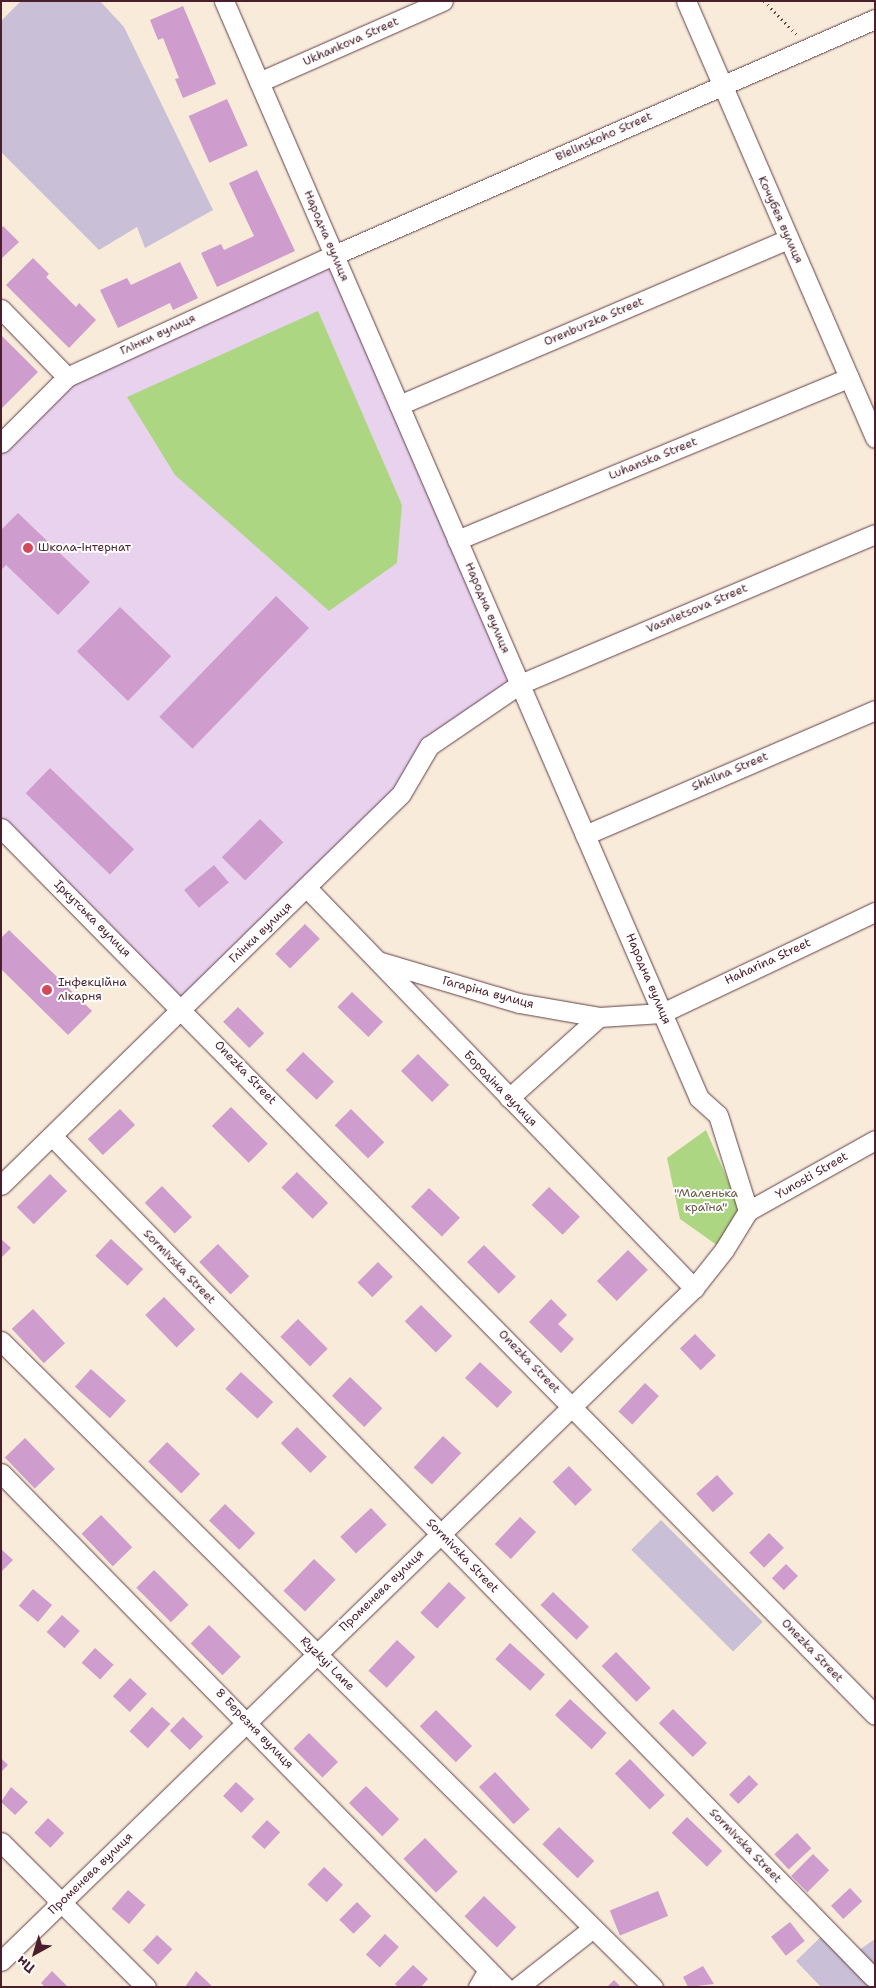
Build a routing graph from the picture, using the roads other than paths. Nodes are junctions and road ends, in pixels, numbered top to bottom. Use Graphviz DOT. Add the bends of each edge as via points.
graph roads {
  1 [pos="224,1"];
  2 [pos="443,1"];
  3 [pos="686,1"];
  4 [pos="875,19"];
  5 [pos="259,82"];
  6 [pos="722,86"];
  7 [pos="788,239"];
  8 [pos="334,254"];
  9 [pos="1,309"];
  10 [pos="67,376"];
  11 [pos="849,378"];
  12 [pos="399,405"];
  13 [pos="875,438"];
  14 [pos="1,444"];
  15 [pos="875,534"];
  16 [pos="457,540"];
  17 [pos="520,684"];
  18 [pos="875,710"];
  19 [pos="1,828"];
  20 [pos="585,835"];
  21 [pos="307,888"];
  22 [pos="875,912"];
  23 [pos="376,960"];
  24 [pos="182,1009"];
  25 [pos="662,1013"];
  26 [pos="599,1017"];
  27 [pos="509,1098"];
  28 [pos="52,1136"];
  29 [pos="875,1140"];
  30 [pos="1,1185"];
  31 [pos="748,1211"];
  32 [pos="694,1288"];
  33 [pos="1,1341"];
  34 [pos="572,1407"];
  35 [pos="1,1473"];
  36 [pos="441,1534"];
  37 [pos="317,1654"];
  38 [pos="875,1715"];
  39 [pos="247,1722"];
  40 [pos="1,1842"];
  41 [pos="61,1902"];
  42 [pos="593,1928"];
  43 [pos="1,1961"];
  44 [pos="488,1970"];
  45 [pos="870,1979"];
  46 [pos="146,1987"];
  47 [pos="478,1987"];
  48 [pos="504,1987"];
  49 [pos="518,1987"];
  50 [pos="653,1987"];
  1 -- 5 [label="street, Народна вулиця"];
  2 -- 5 [label="street, Ukhankova Street"];
  3 -- 6 [label="street, Кочубея вулиця"];
  4 -- 6 [label="street, Bielinskoho Street"];
  5 -- 8 [label="street, Народна вулиця"];
  6 -- 7 [label="street, Кочубея вулиця"];
  6 -- 8 [label="street, Bielinskoho Street"];
  7 -- 11 [label="street, Кочубея вулиця"];
  7 -- 12 [label="street, Orenburzka Street"];
  8 -- 10 [label="street, Глінки вулиця"];
  8 -- 12 [label="street, Народна вулиця"];
  9 -- 10 [label="street"];
  10 -- 14 [label="street, Глінки вулиця"];
  11 -- 13 [label="street, Кочубея вулиця"];
  11 -- 16 [label="street, Luhanska Street"];
  12 -- 16 [label="street, Народна вулиця"];
  15 -- 17 [label="street, Vasnietsova Street"];
  16 -- 17 [label="street, Народна вулиця"];
  17 -- 20 [label="street, Народна вулиця"];
  17 -- 21 [label="street, Глінки вулиця" via="429,746 401,794"];
  18 -- 20 [label="street, Shkilna Street"];
  19 -- 24 [label="street, Іркутська вулиця"];
  20 -- 25 [label="street, Народна вулиця"];
  21 -- 23 [label="street, Бородіна вулиця"];
  21 -- 24 [label="street, Глінки вулиця"];
  22 -- 25 [label="street, Haharina Street"];
  23 -- 26 [label="street, Гагаріна вулиця" via="519,1003"];
  23 -- 27 [label="street, Бородіна вулиця"];
  24 -- 28 [label="street, Глінки вулиця"];
  24 -- 34 [label="street, Onezka Street"];
  25 -- 26 [label="street, Гагаріна вулиця"];
  25 -- 31 [label="street, Народна вулиця" via="699,1098 718,1114"];
  26 -- 27 [label="street"];
  27 -- 32 [label="street, Бородіна вулиця"];
  28 -- 30 [label="street, Глінки вулиця"];
  28 -- 36 [label="street, Sormivska Street"];
  29 -- 31 [label="street, Yunosti Street"];
  31 -- 32 [label="street, Променева вулиця" via="724,1250"];
  32 -- 34 [label="street, Променева вулиця"];
  33 -- 37 [label="street, Ryzkyi Lane"];
  34 -- 36 [label="street, Променева вулиця"];
  34 -- 38 [label="street, Onezka Street"];
  35 -- 39 [label="street, 8 Березня вулиця"];
  36 -- 37 [label="street, Променева вулиця"];
  36 -- 45 [label="street, Sormivska Street"];
  37 -- 39 [label="street, Променева вулиця"];
  37 -- 42 [label="street, Ryzkyi Lane"];
  39 -- 41 [label="street, Променева вулиця"];
  39 -- 44 [label="street, 8 Березня вулиця"];
  40 -- 41 [label="street"];
  41 -- 43 [label="street, Променева вулиця"];
  41 -- 46 [label="street"];
  42 -- 49 [label="street"];
  42 -- 50 [label="street, Ryzkyi Lane"];
  44 -- 47 [label="street"];
  44 -- 48 [label="street, 8 Березня вулиця"];
}
